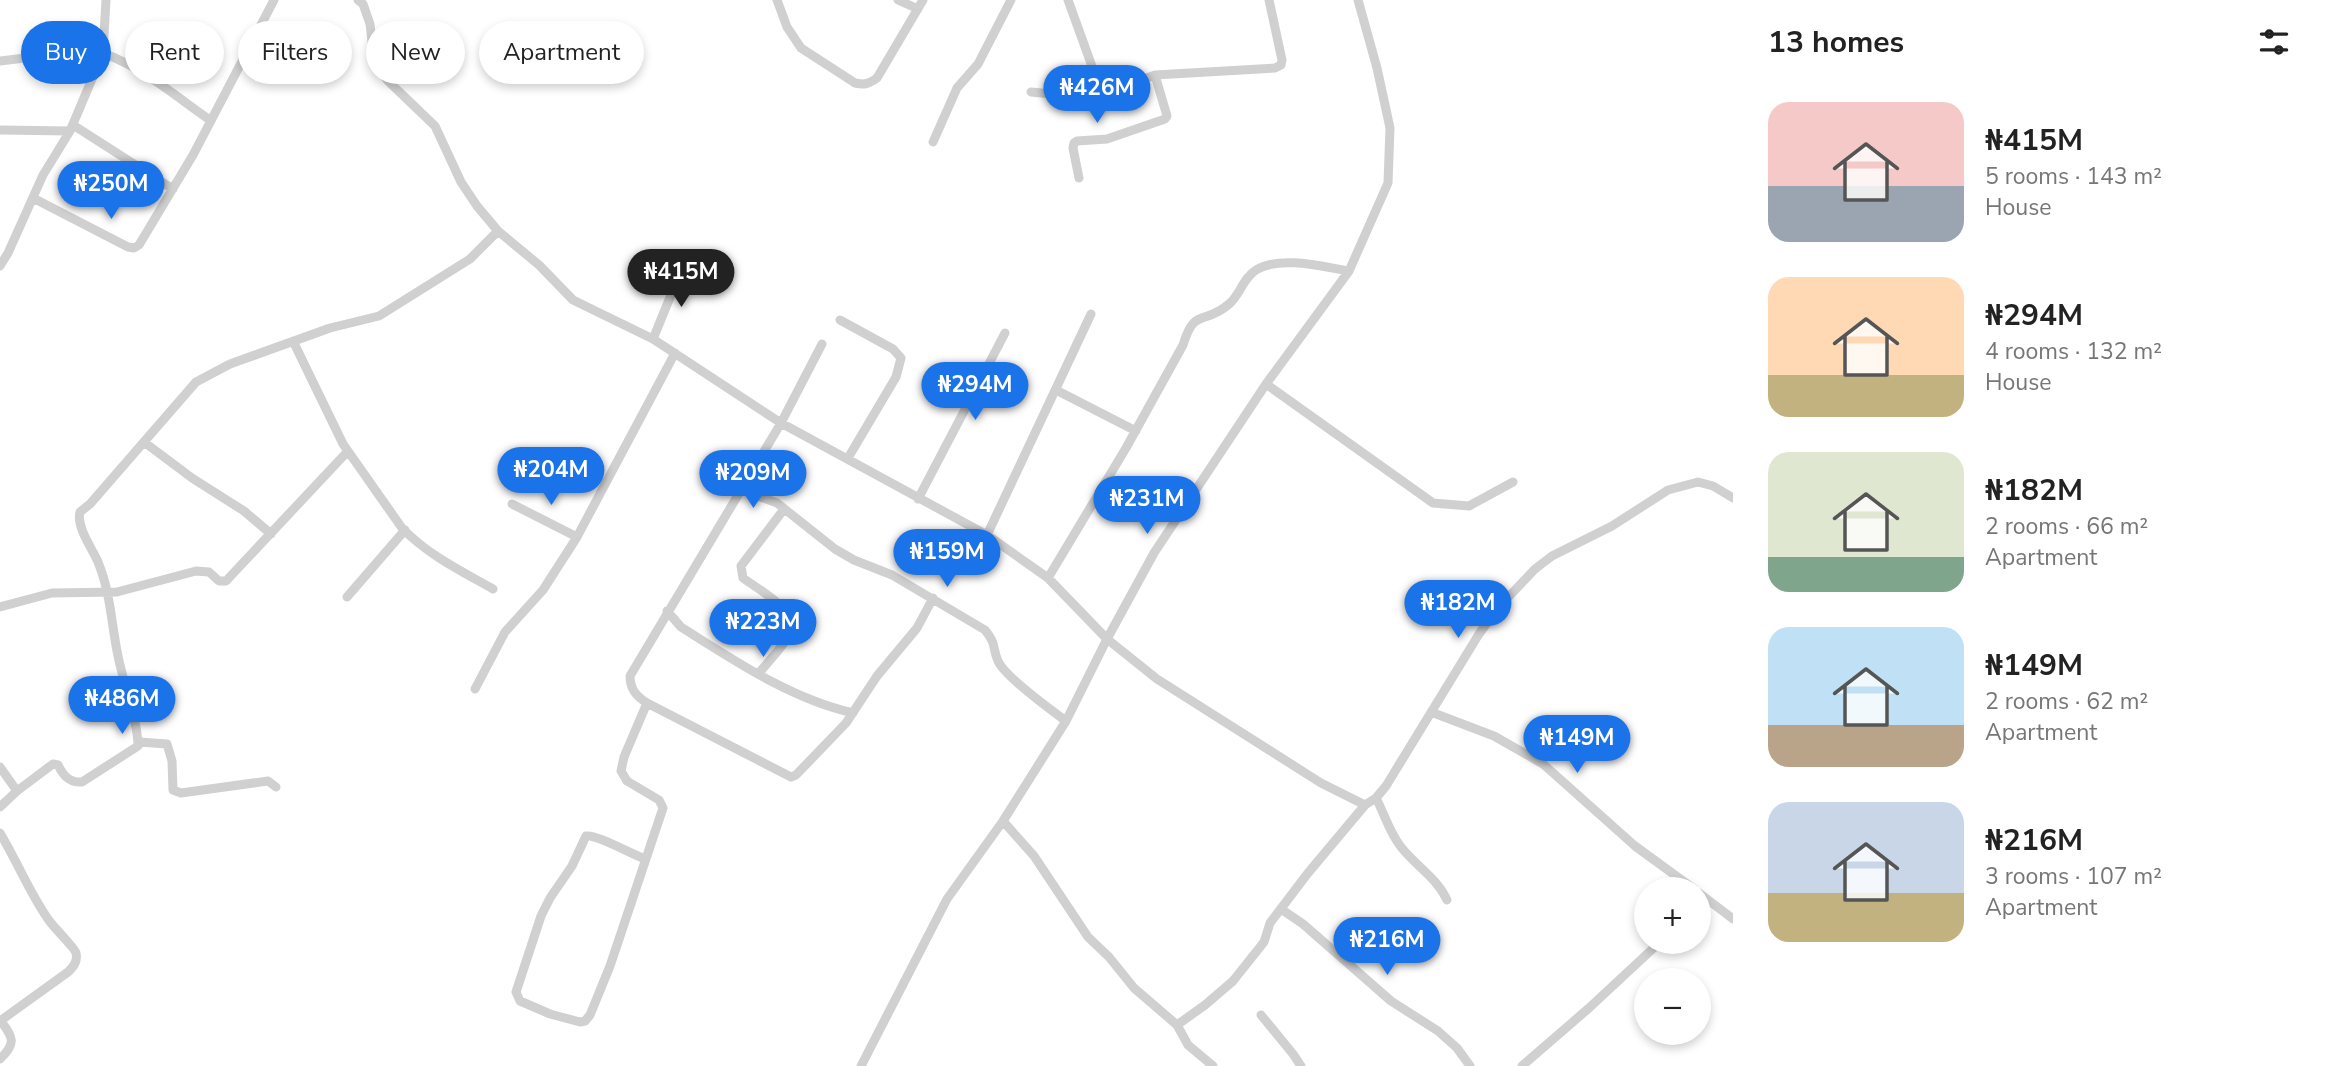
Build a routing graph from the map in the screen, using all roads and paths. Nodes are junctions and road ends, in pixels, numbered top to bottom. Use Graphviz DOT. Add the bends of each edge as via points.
graph roads {
  1 [pos="106,0"];
  2 [pos="274,0"];
  3 [pos="358,0"];
  4 [pos="778,0"];
  5 [pos="898,0"];
  6 [pos="1011,0"];
  7 [pos="1068,0"];
  8 [pos="1269,0"];
  9 [pos="1358,0"];
  10 [pos="920,4"];
  11 [pos="105,21"];
  12 [pos="111,55"];
  13 [pos="21,58"];
  14 [pos="0,61"];
  15 [pos="1155,75"];
  16 [pos="90,84"];
  17 [pos="1031,92"];
  18 [pos="1102,94"];
  19 [pos="210,120"];
  20 [pos="71,128"];
  21 [pos="0,131"];
  22 [pos="933,142"];
  23 [pos="1079,178"];
  24 [pos="173,188"];
  25 [pos="33,198"];
  26 [pos="498,231"];
  27 [pos="0,266"];
  28 [pos="682,268"];
  29 [pos="1349,271"];
  30 [pos="1091,314"];
  31 [pos="841,320"];
  32 [pos="1005,332"];
  33 [pos="653,339"];
  34 [pos="293,341"];
  35 [pos="822,344"];
  36 [pos="676,353"];
  37 [pos="1266,384"];
  38 [pos="1056,390"];
  39 [pos="781,423"];
  40 [pos="1136,431"];
  41 [pos="144,442"];
  42 [pos="348,450"];
  43 [pos="848,458"];
  44 [pos="1513,482"];
  45 [pos="745,483"];
  46 [pos="1733,498"];
  47 [pos="918,499"];
  48 [pos="512,504"];
  49 [pos="784,509"];
  50 [pos="405,530"];
  51 [pos="271,534"];
  52 [pos="987,535"];
  53 [pos="577,537"];
  54 [pos="1048,578"];
  55 [pos="493,589"];
  56 [pos="109,593"];
  57 [pos="347,597"];
  58 [pos="933,598"];
  59 [pos="0,607"];
  60 [pos="667,611"];
  61 [pos="1107,639"];
  62 [pos="759,673"];
  63 [pos="475,690"];
  64 [pos="647,703"];
  65 [pos="1430,712"];
  66 [pos="853,713"];
  67 [pos="1066,721"];
  68 [pos="139,742"];
  69 [pos="0,766"];
  70 [pos="276,787"];
  71 [pos="17,791"];
  72 [pos="1376,798"];
  73 [pos="1366,805"];
  74 [pos="0,807"];
  75 [pos="1003,821"];
  76 [pos="0,833"];
  77 [pos="645,859"];
  78 [pos="1678,877"];
  79 [pos="1447,900"];
  80 [pos="1711,904"];
  81 [pos="1281,909"];
  82 [pos="1733,919"];
  83 [pos="1647,954"];
  84 [pos="1261,1015"];
  85 [pos="0,1021"];
  86 [pos="1177,1025"];
  87 [pos="0,1059"];
  88 [pos="861,1066"];
  89 [pos="1213,1066"];
  90 [pos="1301,1066"];
  91 [pos="1469,1066"];
  92 [pos="1522,1066"];
  1 -- 11 [label="street"];
  2 -- 19 [label="street"];
  3 -- 26 [label="street" via="370,24 380,71 435,126 461,183"];
  4 -- 10 [label="street" via="787,27 801,48 863,85 877,78"];
  5 -- 10 [label="street"];
  6 -- 22 [label="street" via="978,64 957,88"];
  7 -- 18 [label="street"];
  8 -- 15 [label="street" via="1281,65"];
  9 -- 29 [label="street" via="1390,128 1388,183"];
  12 -- 19 [label="street"];
  13 -- 14 [label="street"];
  15 -- 18 [label="street"];
  15 -- 23 [label="street" via="1165,119 1107,139 1074,143"];
  16 -- 20 [label="street"];
  17 -- 18 [label="street"];
  19 -- 24 [label="street"];
  20 -- 21 [label="street"];
  20 -- 24 [label="street"];
  20 -- 25 [label="street"];
  24 -- 25 [label="street" via="134,248"];
  25 -- 27 [label="street"];
  26 -- 33 [label="street" via="573,300"];
  26 -- 34 [label="street" via="470,259 379,316"];
  28 -- 33 [label="street"];
  29 -- 37 [label="street"];
  29 -- 40 [label="street" via="1286,263 1256,270 1231,303 1188,327 1183,345"];
  30 -- 38 [label="street"];
  31 -- 43 [label="street" via="901,358 896,377"];
  32 -- 47 [label="street"];
  33 -- 36 [label="street"];
  34 -- 41 [label="street" via="196,382"];
  34 -- 42 [label="street"];
  35 -- 39 [label="street"];
  36 -- 39 [label="street"];
  36 -- 53 [label="street"];
  37 -- 44 [label="street" via="1433,503 1469,506"];
  37 -- 61 [label="street" via="1154,553"];
  38 -- 40 [label="street"];
  38 -- 52 [label="street"];
  39 -- 43 [label="street"];
  39 -- 45 [label="street"];
  40 -- 54 [label="street"];
  41 -- 51 [label="street"];
  41 -- 56 [label="street" via="79,512"];
  42 -- 50 [label="street"];
  42 -- 51 [label="street"];
  43 -- 47 [label="street"];
  45 -- 49 [label="street" via="758,496"];
  45 -- 60 [label="street"];
  46 -- 65 [label="street" via="1713,486 1690,482 1552,556 1497,609"];
  47 -- 52 [label="street"];
  48 -- 53 [label="street"];
  49 -- 58 [label="street" via="845,555"];
  49 -- 62 [label="street" via="741,566 743,578 777,602 793,621 792,630"];
  50 -- 55 [label="street" via="439,558"];
  50 -- 57 [label="street"];
  51 -- 56 [label="street" via="226,581 196,571"];
  52 -- 54 [label="street"];
  53 -- 63 [label="street" via="543,590 505,632"];
  54 -- 61 [label="street"];
  56 -- 59 [label="street" via="52,593"];
  56 -- 68 [label="street" via="117,654"];
  58 -- 66 [label="street"];
  58 -- 67 [label="street" via="985,630 993,640 998,662"];
  60 -- 62 [label="street" via="681,627"];
  60 -- 64 [label="street" via="630,676 633,691"];
  61 -- 67 [label="street"];
  61 -- 73 [label="street" via="1157,679 1321,783"];
  62 -- 66 [label="street" via="793,694"];
  64 -- 66 [label="street" via="791,777"];
  64 -- 77 [label="street" via="621,771 627,782 663,804"];
  65 -- 72 [label="street"];
  65 -- 78 [label="street" via="1494,736 1543,764 1635,846"];
  67 -- 75 [label="street"];
  68 -- 70 [label="street" via="167,744 173,790 181,793 268,781"];
  68 -- 71 [label="street" via="82,782 75,783 53,764"];
  69 -- 71 [label="street"];
  71 -- 74 [label="street"];
  72 -- 73 [label="street"];
  72 -- 79 [label="street" via="1390,833 1441,887"];
  73 -- 81 [label="street"];
  75 -- 86 [label="street" via="1034,856 1088,937 1134,988"];
  75 -- 88 [label="street" via="947,899"];
  76 -- 85 [label="street" via="37,904 76,953 68,972"];
  77 -- 77 [label="street" via="610,966 585,1021 520,1002 516,992 541,916 586,836 596,836"];
  80 -- 82 [label="street"];
  81 -- 86 [label="street" via="1264,942 1233,981"];
  81 -- 91 [label="street" via="1391,1001 1438,1031"];
  83 -- 92 [label="street"];
  84 -- 90 [label="street"];
  85 -- 87 [label="street" via="12,1042"];
  86 -- 89 [label="street" via="1188,1045"];
}
